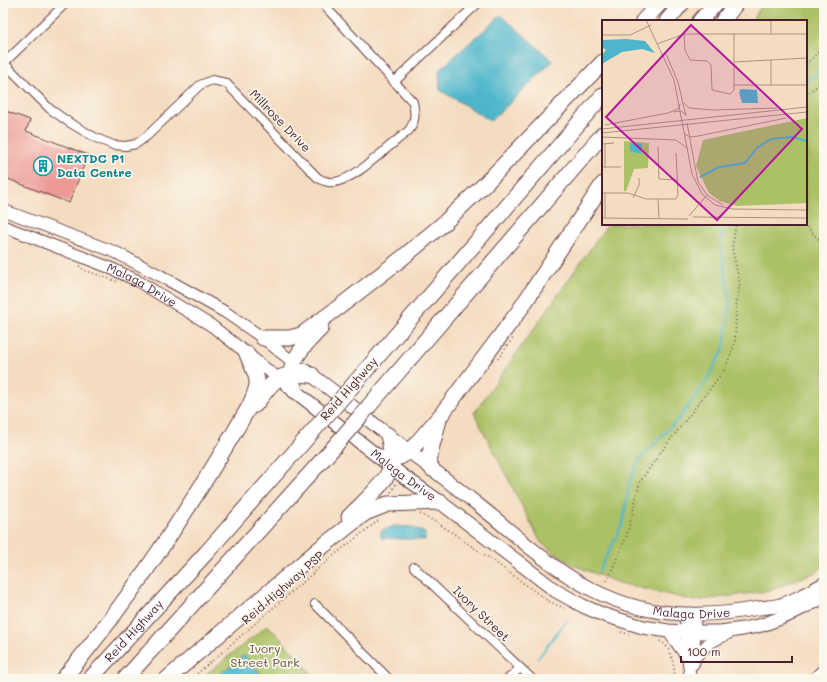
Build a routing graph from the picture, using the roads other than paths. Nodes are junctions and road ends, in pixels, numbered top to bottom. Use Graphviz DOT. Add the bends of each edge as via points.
graph roads {
  1 [pos="66,3"];
  2 [pos="322,3"];
  3 [pos="478,3"];
  4 [pos="660,3"];
  5 [pos="682,3"];
  6 [pos="716,3"];
  7 [pos="736,3"];
  8 [pos="644,20"];
  9 [pos="668,20"];
  10 [pos="701,20"];
  11 [pos="724,20"];
  12 [pos="4,63"];
  13 [pos="602,63"];
  14 [pos="394,82"];
  15 [pos="602,96"];
  16 [pos="602,135"];
  17 [pos="602,186"];
  18 [pos="3,210"];
  19 [pos="3,226"];
  20 [pos="344,304"];
  21 [pos="263,338"];
  22 [pos="247,354"];
  23 [pos="287,371"];
  24 [pos="312,375"];
  25 [pos="295,391"];
  26 [pos="440,416"];
  27 [pos="388,435"];
  28 [pos="232,436"];
  29 [pos="410,451"];
  30 [pos="388,461"];
  31 [pos="432,469"];
  32 [pos="440,502"];
  33 [pos="318,550"];
  34 [pos="414,567"];
  35 [pos="824,584"];
  36 [pos="824,596"];
  37 [pos="315,604"];
  38 [pos="691,615"];
  39 [pos="733,630"];
  40 [pos="668,631"];
  41 [pos="691,632"];
  42 [pos="691,661"];
  43 [pos="824,667"];
  44 [pos="520,668"];
  45 [pos="63,679"];
  46 [pos="90,679"];
  47 [pos="125,679"];
  48 [pos="167,679"];
  49 [pos="389,679"];
  50 [pos="508,679"];
  51 [pos="532,679"];
  52 [pos="690,679"];
  53 [pos="812,679"];
  1 -- 12 [label="street"];
  2 -- 14 [label="street, Millrose Drive"];
  3 -- 14 [label="street"];
  4 -- 8 [label="highway"];
  5 -- 9 [label="highway"];
  6 -- 10 [label="highway"];
  7 -- 11 [label="highway"];
  12 -- 14 [label="street, Millrose Drive" via="50,109 70,123 113,145 136,144 200,85 212,80 226,83 318,178 325,182 343,180 353,174 410,129 415,116 413,102"];
  13 -- 20 [label="highway" via="444,223"];
  15 -- 46 [label="highway, Reid Highway, bridge" via="207,552"];
  16 -- 47 [label="highway, Reid Highway, bridge" via="334,447"];
  17 -- 26 [label="highway" via="520,311"];
  18 -- 21 [label="main road, Malaga Drive" via="115,252 225,312"];
  19 -- 22 [label="main road, Malaga Drive" via="136,280 212,326"];
  20 -- 21 [label="highway" via="300,335 290,338"];
  20 -- 23 [label="highway" via="299,352"];
  21 -- 23 [label="main road, Malaga Drive"];
  22 -- 23 [label="main road, Malaga Drive"];
  22 -- 28 [label="highway" via="258,377 258,383"];
  23 -- 24 [label="highway"];
  23 -- 25 [label="highway"];
  23 -- 28 [label="highway" via="268,387"];
  24 -- 27 [label="main road, Malaga Drive"];
  25 -- 30 [label="main road, Malaga Drive"];
  26 -- 29 [label="highway"];
  26 -- 31 [label="highway" via="428,460"];
  27 -- 29 [label="main road, Malaga Drive"];
  27 -- 30 [label="highway" via="391,449"];
  28 -- 45 [label="highway" via="165,543 101,632"];
  29 -- 30 [label="highway"];
  29 -- 31 [label="main road, Malaga Drive"];
  30 -- 32 [label="main road, Malaga Drive" via="399,480"];
  30 -- 33 [label="highway" via="387,477"];
  31 -- 38 [label="main road, Malaga Drive" via="545,559 592,590 649,611"];
  32 -- 33 [label="highway" via="398,503 365,513"];
  32 -- 40 [label="main road, Malaga Drive" via="556,591 604,615 643,627"];
  33 -- 48 [label="highway"];
  34 -- 44 [label="street, Ivory Street"];
  35 -- 38 [label="main road, Malaga Drive" via="781,605 741,612"];
  36 -- 39 [label="main road, Malaga Drive" via="792,614 768,623"];
  37 -- 49 [label="street"];
  38 -- 41 [label="main road"];
  39 -- 41 [label="main road, Malaga Drive"];
  39 -- 42 [label="main road" via="709,643"];
  40 -- 41 [label="main road, Malaga Drive"];
  40 -- 42 [label="main road"];
  41 -- 42 [label="main road"];
  42 -- 52 [label="main road"];
  43 -- 53 [label="street"];
  44 -- 50 [label="street"];
  44 -- 51 [label="street, Ivory Street"];
}
